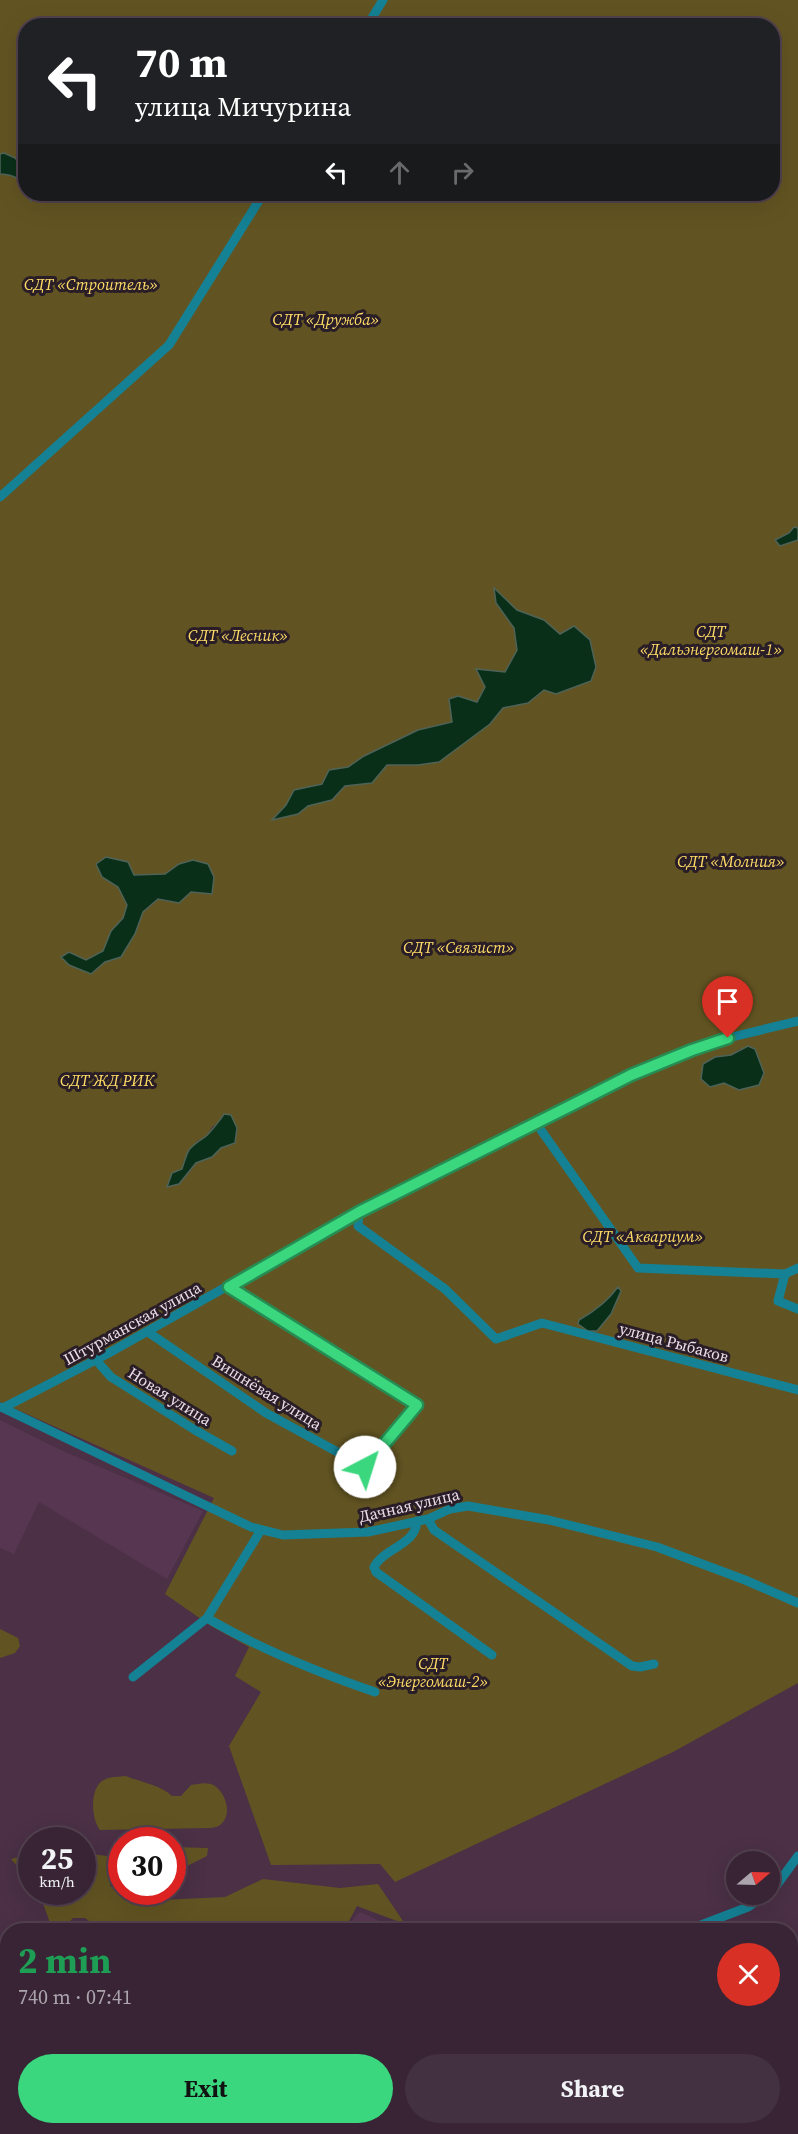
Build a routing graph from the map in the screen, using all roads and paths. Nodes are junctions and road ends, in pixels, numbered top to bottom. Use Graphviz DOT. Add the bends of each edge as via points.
graph roads {
  1 [pos="383,0"];
  2 [pos="372,18"];
  3 [pos="259,201"];
  4 [pos="0,497"];
  5 [pos="798,1021"];
  6 [pos="536,1123"];
  7 [pos="359,1212"];
  8 [pos="798,1268"];
  9 [pos="785,1274"];
  10 [pos="229,1287"];
  11 [pos="798,1309"];
  12 [pos="148,1332"];
  13 [pos="96,1360"];
  14 [pos="798,1390"];
  15 [pos="2,1408"];
  16 [pos="232,1451"];
  17 [pos="428,1519"];
  18 [pos="417,1521"];
  19 [pos="261,1530"];
  20 [pos="798,1603"];
  21 [pos="207,1618"];
  22 [pos="492,1655"];
  23 [pos="654,1664"];
  24 [pos="133,1677"];
  25 [pos="375,1692"];
  26 [pos="798,1856"];
  27 [pos="780,1881"];
  28 [pos="751,1905"];
  29 [pos="706,1923"];
  1 -- 2 [label="street"];
  3 -- 4 [label="street" via="169,345"];
  5 -- 6 [label="street, Штурманская улица" via="692,1050 631,1075"];
  6 -- 7 [label="street, Штурманская улица"];
  6 -- 9 [label="street" via="638,1268"];
  7 -- 10 [label="street, Штурманская улица"];
  7 -- 14 [label="street, улица Рыбаков" via="358,1226 445,1289 496,1339 542,1323"];
  8 -- 9 [label="street"];
  9 -- 11 [label="street" via="778,1301"];
  10 -- 12 [label="street, Штурманская улица"];
  10 -- 12 [label="street, Вишнёвая улица" via="417,1405 365,1467 266,1413"];
  12 -- 13 [label="street, Штурманская улица"];
  13 -- 15 [label="street, Штурманская улица"];
  13 -- 16 [label="street, Новая улица" via="111,1377"];
  15 -- 19 [label="street, Дачная улица"];
  17 -- 18 [label="street, Дачная улица"];
  17 -- 20 [label="street, Дачная улица" via="462,1506 549,1520 657,1547"];
  17 -- 23 [label="street" via="434,1530 632,1666"];
  18 -- 19 [label="street, Дачная улица" via="368,1532 283,1535"];
  18 -- 22 [label="street" via="414,1534 378,1561 376,1572"];
  19 -- 21 [label="street"];
  21 -- 24 [label="street"];
  21 -- 25 [label="street" via="274,1653"];
  26 -- 27 [label="street"];
  28 -- 29 [label="street"];
}
